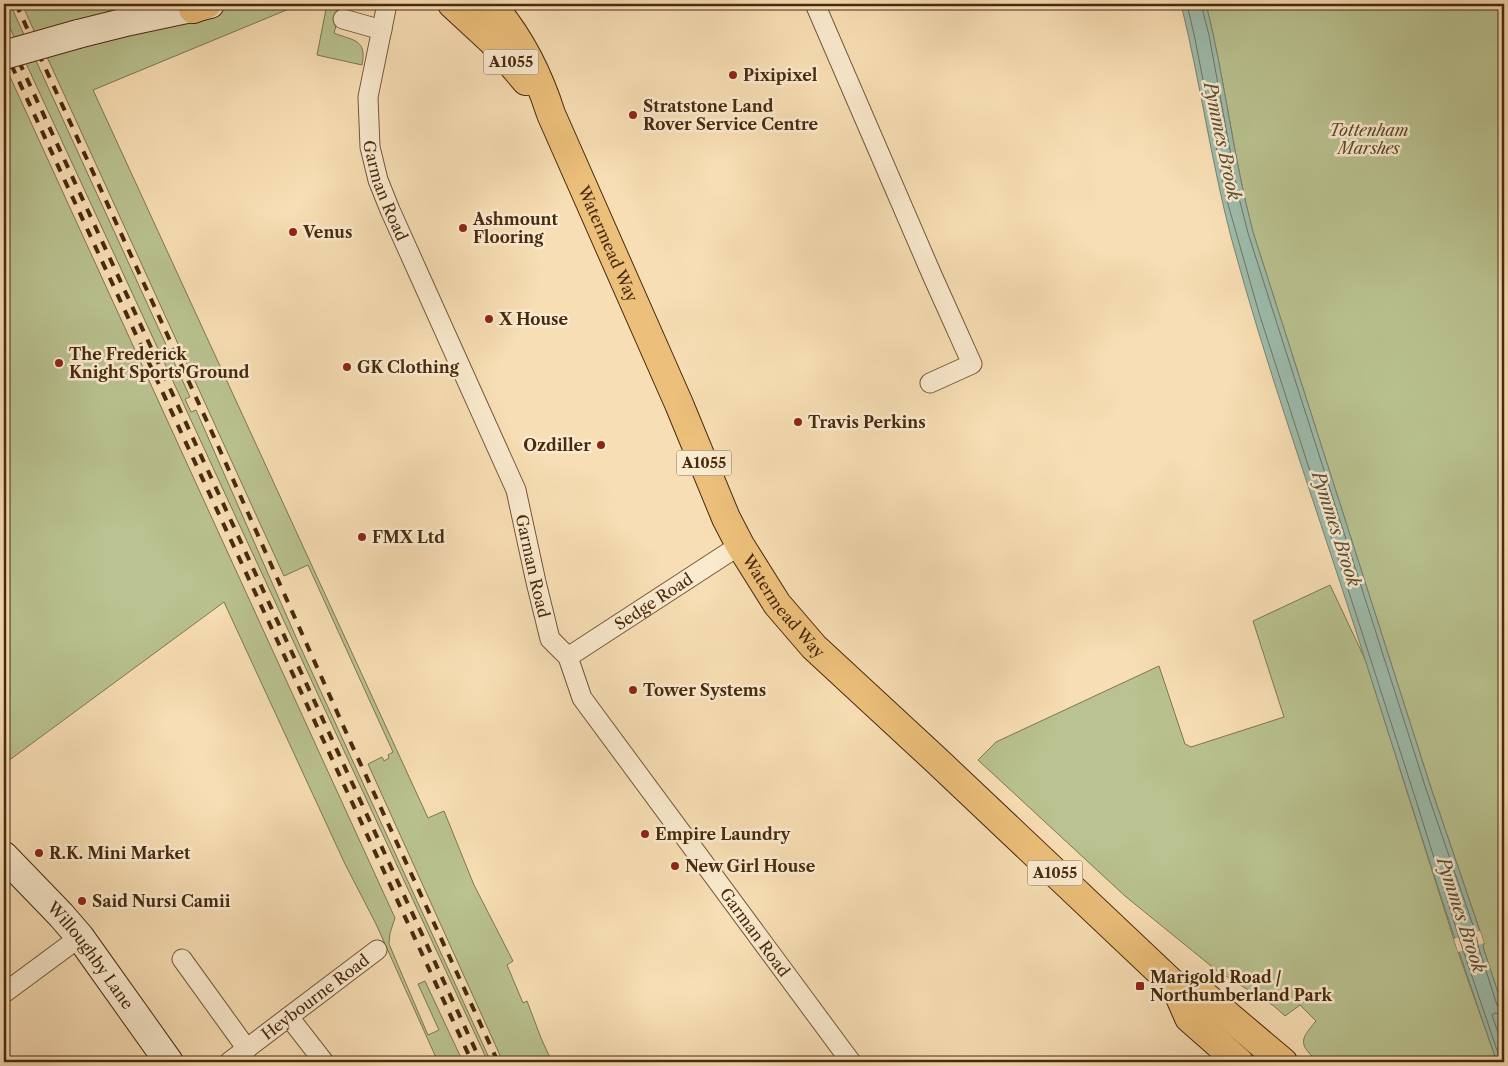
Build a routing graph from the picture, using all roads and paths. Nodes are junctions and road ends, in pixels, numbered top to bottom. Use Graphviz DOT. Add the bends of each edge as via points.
graph roads {
  1 [pos="162,4"];
  2 [pos="387,4"];
  3 [pos="452,4"];
  4 [pos="491,4"];
  5 [pos="815,4"];
  6 [pos="203,5"];
  7 [pos="344,19"];
  8 [pos="130,21"];
  9 [pos="382,30"];
  10 [pos="4,55"];
  11 [pos="550,114"];
  12 [pos="930,383"];
  13 [pos="740,545"];
  14 [pos="568,657"];
  15 [pos="4,856"];
  16 [pos="80,937"];
  17 [pos="377,950"];
  18 [pos="182,960"];
  19 [pos="1174,986"];
  20 [pos="4,992"];
  21 [pos="289,1017"];
  22 [pos="247,1049"];
  23 [pos="1270,1058"];
  24 [pos="169,1062"];
  25 [pos="230,1062"];
  26 [pos="324,1062"];
  27 [pos="851,1062"];
  28 [pos="1239,1062"];
  1 -- 8 [label="street"];
  2 -- 9 [label="street, Garman Road"];
  3 -- 11 [label="main road, Watermead Way / A1055" via="505,54"];
  4 -- 11 [label="main road, Watermead Way / A1055" via="525,51 540,82"];
  5 -- 12 [label="street" via="972,364"];
  6 -- 8 [label="street"];
  7 -- 9 [label="street"];
  8 -- 10 [label="street, bridge"];
  9 -- 14 [label="street, Garman Road" via="368,97 370,147 378,180 516,490 550,639"];
  11 -- 13 [label="main road, Watermead Way / A1055"];
  13 -- 14 [label="street, Sedge Road"];
  13 -- 19 [label="main road, Watermead Way / A1055" via="777,604 814,647"];
  14 -- 27 [label="street, Garman Road" via="582,698"];
  15 -- 16 [label="street, Willoughby Lane"];
  16 -- 20 [label="street"];
  16 -- 24 [label="street, Willoughby Lane"];
  17 -- 21 [label="street, Heybourne Road"];
  18 -- 22 [label="street"];
  19 -- 23 [label="main road, Watermead Way / A1055" via="1206,997"];
  19 -- 28 [label="main road, Watermead Way / A1055" via="1189,1018"];
  21 -- 22 [label="street, Heybourne Road"];
  21 -- 26 [label="street"];
  22 -- 25 [label="street, Heybourne Road"];
}
